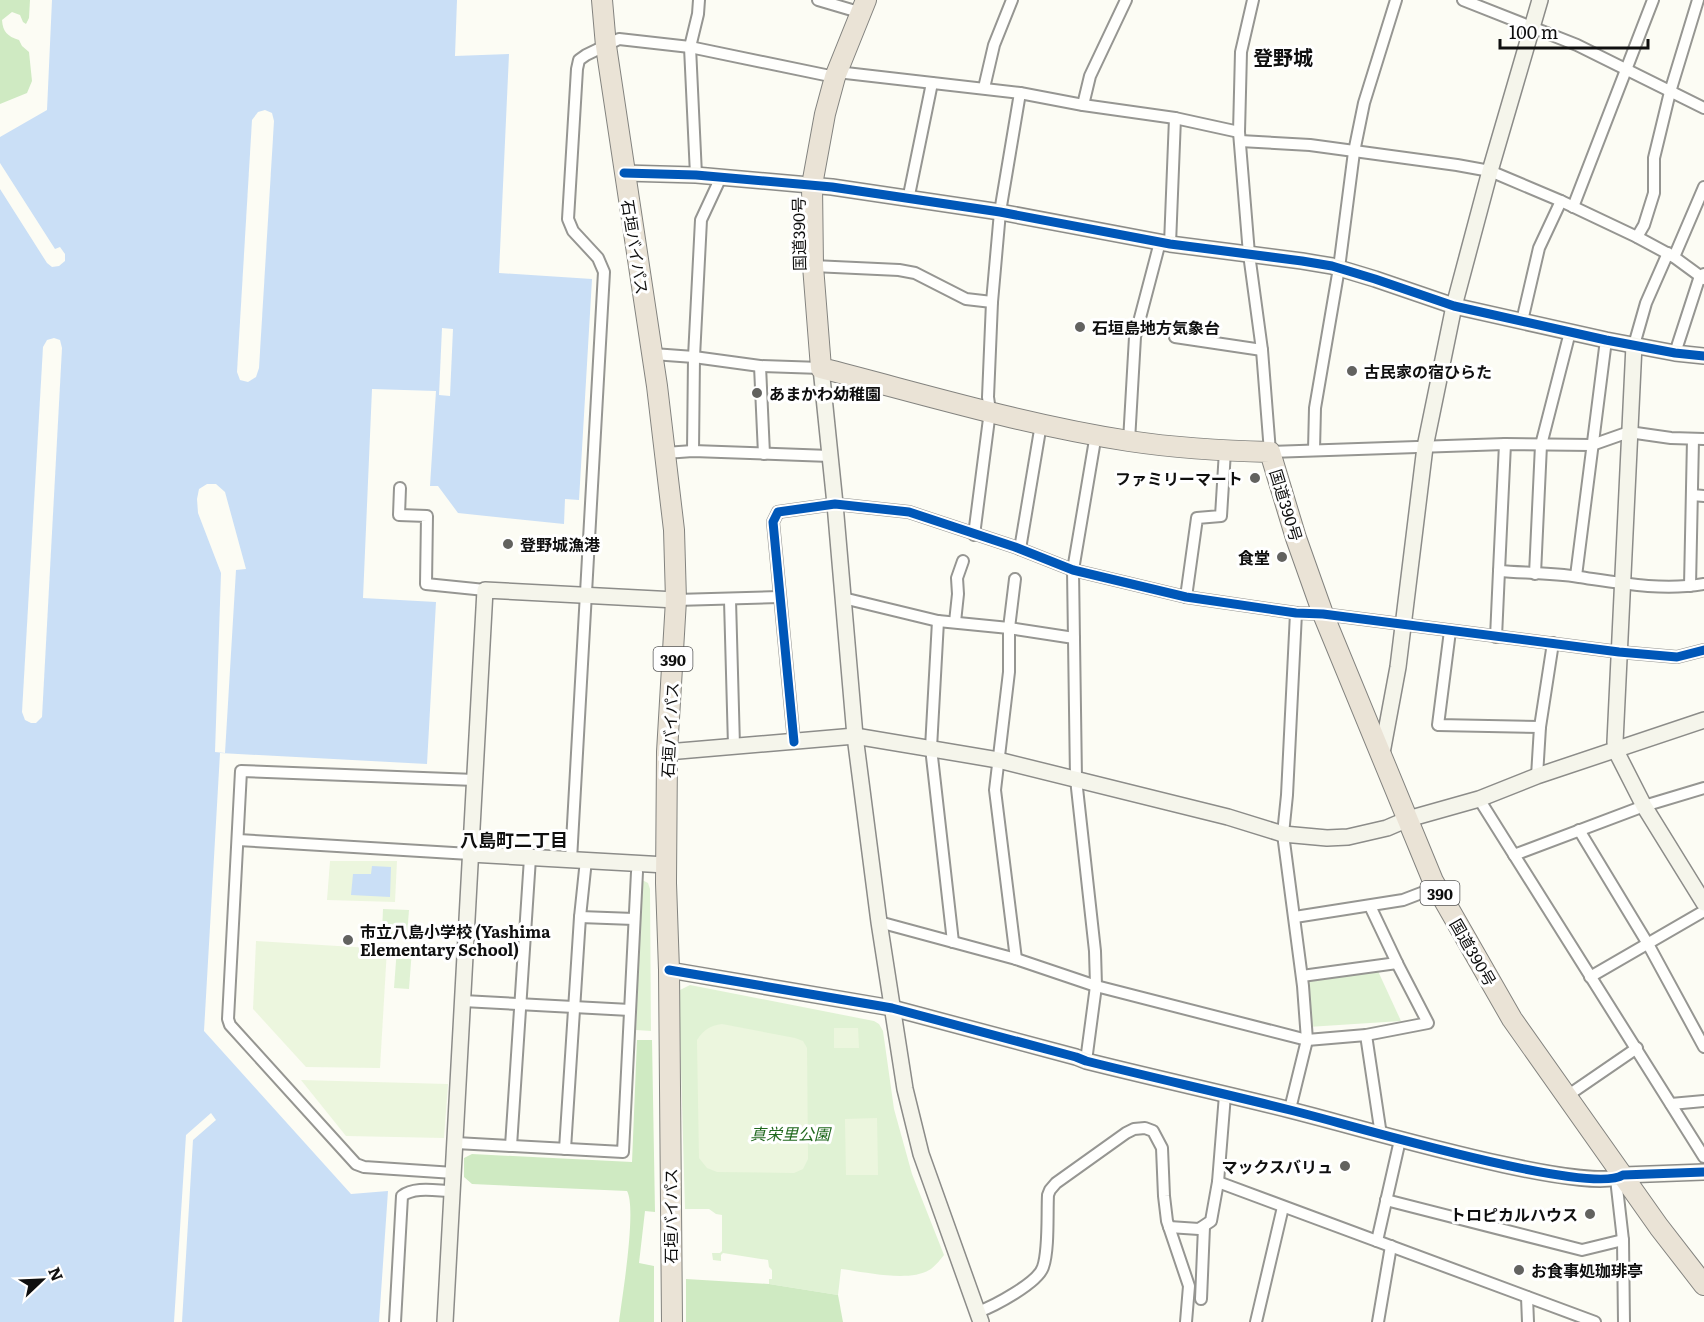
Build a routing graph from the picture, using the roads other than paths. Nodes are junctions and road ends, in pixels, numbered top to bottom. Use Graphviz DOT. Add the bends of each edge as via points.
graph roads {
  1 [pos="602,0"];
  2 [pos="699,0"];
  3 [pos="818,0"];
  4 [pos="1012,0"];
  5 [pos="1126,0"];
  6 [pos="1253,0"];
  7 [pos="1396,0"];
  8 [pos="1463,0"];
  9 [pos="1540,0"];
  10 [pos="1653,0"];
  11 [pos="1698,0"];
  12 [pos="864,7"];
  13 [pos="1532,28"];
  14 [pos="606,46"];
  15 [pos="690,47"];
  16 [pos="1625,69"];
  17 [pos="836,74"];
  18 [pos="932,83"];
  19 [pos="984,88"];
  20 [pos="1670,92"];
  21 [pos="1020,93"];
  22 [pos="1083,105"];
  23 [pos="1704,108"];
  24 [pos="1175,118"];
  25 [pos="1239,137"];
  26 [pos="1354,152"];
  27 [pos="1490,171"];
  28 [pos="624,173"];
  29 [pos="696,175"];
  30 [pos="721,177"];
  31 [pos="812,185"];
  32 [pos="1704,187"];
  33 [pos="908,200"];
  34 [pos="1561,201"];
  35 [pos="1572,207"];
  36 [pos="1000,212"];
  37 [pos="1638,237"];
  38 [pos="1165,243"];
  39 [pos="1249,254"];
  40 [pos="1671,255"];
  41 [pos="813,266"];
  42 [pos="1339,268"];
  43 [pos="1703,276"];
  44 [pos="992,302"];
  45 [pos="1454,306"];
  46 [pos="1522,321"];
  47 [pos="1570,332"];
  48 [pos="1174,338"];
  49 [pos="1606,340"];
  50 [pos="1634,345"];
  51 [pos="1262,350"];
  52 [pos="1675,353"];
  53 [pos="653,354"];
  54 [pos="1704,356"];
  55 [pos="694,357"];
  56 [pos="760,366"];
  57 [pos="821,368"];
  58 [pos="990,411"];
  59 [pos="1041,424"];
  60 [pos="1629,432"];
  61 [pos="1096,434"];
  62 [pos="1698,439"];
  63 [pos="1129,441"];
  64 [pos="1504,444"];
  65 [pos="1541,445"];
  66 [pos="1592,445"];
  67 [pos="1425,447"];
  68 [pos="1314,450"];
  69 [pos="693,451"];
  70 [pos="1226,451"];
  71 [pos="665,453"];
  72 [pos="1270,453"];
  73 [pos="764,454"];
  74 [pos="830,456"];
  75 [pos="400,488"];
  76 [pos="1692,495"];
  77 [pos="1704,496"];
  78 [pos="835,504"];
  79 [pos="974,535"];
  80 [pos="1020,549"];
  81 [pos="963,561"];
  82 [pos="1073,570"];
  83 [pos="1499,571"];
  84 [pos="1535,574"];
  85 [pos="1576,576"];
  86 [pos="1015,579"];
  87 [pos="1704,584"];
  88 [pos="1622,585"];
  89 [pos="1690,586"];
  90 [pos="485,590"];
  91 [pos="587,596"];
  92 [pos="779,597"];
  93 [pos="1186,597"];
  94 [pos="843,598"];
  95 [pos="676,600"];
  96 [pos="730,600"];
  97 [pos="1296,613"];
  98 [pos="1323,614"];
  99 [pos="938,621"];
  100 [pos="955,622"];
  101 [pos="1404,626"];
  102 [pos="1009,628"];
  103 [pos="1450,631"];
  104 [pos="1496,637"];
  105 [pos="1074,638"];
  106 [pos="1553,644"];
  107 [pos="1704,650"];
  108 [pos="1619,652"];
  109 [pos="1704,720"];
  110 [pos="1540,727"];
  111 [pos="855,736"];
  112 [pos="794,742"];
  113 [pos="734,746"];
  114 [pos="931,748"];
  115 [pos="1616,751"];
  116 [pos="667,752"];
  117 [pos="1382,753"];
  118 [pos="998,760"];
  119 [pos="1537,776"];
  120 [pos="1076,779"];
  121 [pos="475,780"];
  122 [pos="1704,788"];
  123 [pos="1479,799"];
  124 [pos="1644,806"];
  125 [pos="1408,819"];
  126 [pos="1579,830"];
  127 [pos="1283,834"];
  128 [pos="238,840"];
  129 [pos="470,855"];
  130 [pos="1514,855"];
  131 [pos="530,858"];
  132 [pos="579,860"];
  133 [pos="666,865"];
  134 [pos="637,872"];
  135 [pos="1437,887"];
  136 [pos="1704,903"];
  137 [pos="1370,906"];
  138 [pos="1704,911"];
  139 [pos="1295,916"];
  140 [pos="580,917"];
  141 [pos="634,920"];
  142 [pos="879,922"];
  143 [pos="953,942"];
  144 [pos="1648,944"];
  145 [pos="1016,959"];
  146 [pos="1397,963"];
  147 [pos="669,969"];
  148 [pos="1302,976"];
  149 [pos="1590,977"];
  150 [pos="1096,986"];
  151 [pos="463,1001"];
  152 [pos="521,1004"];
  153 [pos="574,1007"];
  154 [pos="892,1008"];
  155 [pos="630,1011"];
  156 [pos="1366,1035"];
  157 [pos="1307,1040"];
  158 [pos="1704,1047"];
  159 [pos="1637,1048"];
  160 [pos="1086,1061"];
  161 [pos="1225,1095"];
  162 [pos="1567,1096"];
  163 [pos="1704,1101"];
  164 [pos="1671,1104"];
  165 [pos="1290,1109"];
  166 [pos="1382,1135"];
  167 [pos="1400,1140"];
  168 [pos="456,1143"];
  169 [pos="511,1146"];
  170 [pos="565,1149"];
  171 [pos="1704,1157"];
  172 [pos="1704,1172"];
  173 [pos="454,1173"];
  174 [pos="1620,1177"];
  175 [pos="1218,1182"];
  176 [pos="453,1191"];
  177 [pos="1386,1200"];
  178 [pos="1283,1206"];
  179 [pos="1168,1227"];
  180 [pos="1204,1227"];
  181 [pos="1623,1240"];
  182 [pos="1377,1241"];
  183 [pos="1391,1246"];
  184 [pos="1704,1285"];
  185 [pos="1527,1297"];
  186 [pos="1200,1299"];
  187 [pos="980,1317"];
  188 [pos="395,1322"];
  189 [pos="445,1322"];
  190 [pos="672,1322"];
  191 [pos="1186,1322"];
  192 [pos="1256,1322"];
  193 [pos="1378,1322"];
  194 [pos="1528,1322"];
  195 [pos="1595,1322"];
  196 [pos="1624,1322"];
  1 -- 14 [label="highway, 石垣バイパス / 390"];
  2 -- 15 [label="street"];
  3 -- 12 [label="street"];
  4 -- 19 [label="street" via="994,45"];
  5 -- 22 [label="street" via="1090,76"];
  6 -- 25 [label="street" via="1241,52"];
  7 -- 26 [label="street" via="1364,103"];
  8 -- 13 [label="street"];
  9 -- 13 [label="street"];
  10 -- 16 [label="street"];
  11 -- 20 [label="street"];
  12 -- 17 [label="highway, 国道390号"];
  13 -- 16 [label="street"];
  13 -- 27 [label="street"];
  14 -- 15 [label="street" via="619,39"];
  14 -- 28 [label="highway, 石垣バイパス / 390"];
  14 -- 91 [label="street" via="579,60 577,69 568,219 604,272"];
  15 -- 17 [label="street"];
  15 -- 29 [label="street"];
  16 -- 20 [label="street"];
  16 -- 35 [label="street"];
  17 -- 18 [label="street"];
  17 -- 31 [label="highway, 国道390号"];
  18 -- 19 [label="street"];
  18 -- 33 [label="street"];
  19 -- 21 [label="street"];
  20 -- 23 [label="street"];
  20 -- 37 [label="street" via="1654,158 1654,193"];
  21 -- 22 [label="street"];
  21 -- 36 [label="street"];
  22 -- 24 [label="street"];
  24 -- 25 [label="street"];
  24 -- 38 [label="street"];
  25 -- 26 [label="street"];
  25 -- 39 [label="street"];
  26 -- 27 [label="street"];
  26 -- 42 [label="street"];
  27 -- 34 [label="street"];
  27 -- 45 [label="street"];
  28 -- 29 [label="street"];
  28 -- 53 [label="highway, 石垣バイパス / 390"];
  29 -- 30 [label="street"];
  30 -- 31 [label="street"];
  30 -- 55 [label="street" via="701,220"];
  31 -- 33 [label="street"];
  31 -- 41 [label="highway, 国道390号"];
  32 -- 40 [label="street"];
  33 -- 36 [label="street"];
  34 -- 35 [label="street"];
  34 -- 46 [label="street" via="1539,248"];
  35 -- 37 [label="street"];
  36 -- 38 [label="street"];
  36 -- 44 [label="street"];
  37 -- 40 [label="street"];
  38 -- 39 [label="street"];
  38 -- 63 [label="street" via="1135,337"];
  39 -- 42 [label="street"];
  39 -- 51 [label="street"];
  40 -- 43 [label="street"];
  40 -- 50 [label="street" via="1646,303"];
  41 -- 44 [label="street" via="915,273 966,299"];
  41 -- 57 [label="highway, 国道390号"];
  42 -- 45 [label="street"];
  42 -- 68 [label="street" via="1315,408"];
  43 -- 52 [label="street"];
  44 -- 58 [label="street"];
  45 -- 46 [label="street"];
  45 -- 67 [label="street"];
  46 -- 47 [label="street"];
  47 -- 49 [label="street"];
  47 -- 65 [label="street"];
  48 -- 51 [label="street"];
  49 -- 50 [label="street"];
  49 -- 66 [label="street"];
  50 -- 52 [label="street"];
  50 -- 60 [label="street"];
  51 -- 72 [label="street"];
  52 -- 54 [label="street"];
  53 -- 55 [label="street"];
  53 -- 71 [label="highway, 石垣バイパス / 390"];
  55 -- 56 [label="street"];
  55 -- 69 [label="street"];
  56 -- 57 [label="street"];
  56 -- 73 [label="street"];
  57 -- 58 [label="highway, 国道390号"];
  57 -- 74 [label="street"];
  58 -- 59 [label="highway, 国道390号"];
  58 -- 79 [label="street"];
  59 -- 61 [label="highway, 国道390号"];
  59 -- 80 [label="street"];
  60 -- 62 [label="street"];
  60 -- 66 [label="street"];
  60 -- 88 [label="street"];
  61 -- 63 [label="highway, 国道390号"];
  61 -- 82 [label="street"];
  62 -- 76 [label="street"];
  63 -- 70 [label="highway, 国道390号"];
  64 -- 65 [label="street"];
  64 -- 67 [label="street"];
  64 -- 83 [label="street"];
  65 -- 66 [label="street"];
  65 -- 84 [label="street"];
  66 -- 85 [label="street"];
  67 -- 68 [label="street"];
  67 -- 101 [label="street"];
  68 -- 72 [label="street"];
  69 -- 71 [label="street"];
  69 -- 73 [label="street"];
  70 -- 72 [label="highway, 国道390号"];
  70 -- 93 [label="street" via="1221,516 1197,518"];
  71 -- 95 [label="highway, 石垣バイパス / 390" via="674,530"];
  72 -- 98 [label="highway, 国道390号 / 390"];
  73 -- 74 [label="street"];
  74 -- 78 [label="street"];
  75 -- 90 [label="street" via="399,515 428,516 426,584"];
  76 -- 77 [label="street"];
  76 -- 89 [label="street"];
  78 -- 79 [label="street" via="909,513"];
  78 -- 92 [label="street" via="778,512 773,522"];
  78 -- 94 [label="street"];
  79 -- 80 [label="street"];
  80 -- 82 [label="street"];
  81 -- 100 [label="street" via="957,578"];
  82 -- 93 [label="street"];
  82 -- 105 [label="street"];
  83 -- 84 [label="street"];
  83 -- 104 [label="street"];
  84 -- 85 [label="street"];
  85 -- 88 [label="street"];
  86 -- 102 [label="street"];
  87 -- 89 [label="street"];
  88 -- 89 [label="street"];
  88 -- 108 [label="street"];
  90 -- 91 [label="street"];
  90 -- 121 [label="street"];
  91 -- 95 [label="street"];
  91 -- 132 [label="street"];
  92 -- 96 [label="street"];
  92 -- 112 [label="street"];
  93 -- 97 [label="street"];
  94 -- 99 [label="street"];
  94 -- 111 [label="street"];
  95 -- 96 [label="street"];
  95 -- 116 [label="highway, 石垣バイパス / 390"];
  96 -- 113 [label="street"];
  97 -- 98 [label="street"];
  97 -- 127 [label="street"];
  98 -- 101 [label="street"];
  98 -- 117 [label="highway, 国道390号 / 390"];
  99 -- 100 [label="street"];
  99 -- 114 [label="street"];
  100 -- 102 [label="street"];
  101 -- 103 [label="street"];
  101 -- 117 [label="street"];
  102 -- 105 [label="street"];
  102 -- 118 [label="street" via="1009,672"];
  103 -- 104 [label="street"];
  103 -- 110 [label="street" via="1438,725"];
  104 -- 106 [label="street"];
  105 -- 120 [label="street"];
  106 -- 108 [label="street"];
  106 -- 110 [label="street"];
  107 -- 108 [label="street" via="1677,657"];
  108 -- 115 [label="street"];
  109 -- 115 [label="street"];
  110 -- 119 [label="street"];
  111 -- 112 [label="street"];
  111 -- 114 [label="street"];
  111 -- 142 [label="street"];
  112 -- 113 [label="street"];
  113 -- 116 [label="street"];
  114 -- 118 [label="street"];
  114 -- 143 [label="street"];
  115 -- 119 [label="street"];
  115 -- 124 [label="street"];
  116 -- 133 [label="highway, 石垣バイパス / 390"];
  117 -- 125 [label="highway, 国道390号 / 390"];
  118 -- 120 [label="street"];
  118 -- 145 [label="street" via="995,790"];
  119 -- 123 [label="street"];
  120 -- 127 [label="street"];
  120 -- 150 [label="street"];
  121 -- 128 [label="street" via="241,771"];
  121 -- 129 [label="street"];
  122 -- 124 [label="street"];
  123 -- 125 [label="street"];
  123 -- 130 [label="street"];
  124 -- 126 [label="street"];
  124 -- 136 [label="street"];
  125 -- 127 [label="street" via="1348,837"];
  125 -- 135 [label="highway, 国道390号 / 390"];
  126 -- 130 [label="street"];
  126 -- 144 [label="street"];
  127 -- 139 [label="street"];
  128 -- 129 [label="street"];
  128 -- 173 [label="street" via="230,1025 356,1164"];
  129 -- 131 [label="street"];
  129 -- 151 [label="street"];
  130 -- 149 [label="street"];
  131 -- 132 [label="street"];
  131 -- 152 [label="street"];
  132 -- 133 [label="street"];
  132 -- 140 [label="street"];
  133 -- 147 [label="highway, 石垣バイパス / 390"];
  134 -- 141 [label="street"];
  135 -- 137 [label="street" via="1404,900"];
  135 -- 162 [label="highway, 国道390号 / 390" via="1512,1019"];
  137 -- 139 [label="street"];
  137 -- 146 [label="street"];
  138 -- 144 [label="street"];
  139 -- 148 [label="street"];
  140 -- 141 [label="street"];
  140 -- 153 [label="street"];
  141 -- 155 [label="street"];
  142 -- 143 [label="street"];
  142 -- 154 [label="street"];
  143 -- 145 [label="street"];
  144 -- 149 [label="street"];
  144 -- 158 [label="street"];
  145 -- 150 [label="street"];
  146 -- 148 [label="street"];
  146 -- 156 [label="street" via="1428,1023"];
  147 -- 154 [label="street"];
  147 -- 190 [label="highway, 石垣バイパス / 390"];
  148 -- 157 [label="street"];
  149 -- 159 [label="street"];
  150 -- 157 [label="street"];
  150 -- 160 [label="street"];
  151 -- 152 [label="street"];
  151 -- 168 [label="street"];
  152 -- 153 [label="street"];
  152 -- 169 [label="street"];
  153 -- 155 [label="street"];
  153 -- 170 [label="street"];
  154 -- 160 [label="street"];
  154 -- 187 [label="street" via="904,1089 918,1145"];
  155 -- 170 [label="street" via="623,1152"];
  156 -- 157 [label="street"];
  156 -- 166 [label="street"];
  157 -- 165 [label="street"];
  159 -- 162 [label="street"];
  159 -- 164 [label="street"];
  160 -- 161 [label="street"];
  161 -- 165 [label="street"];
  161 -- 175 [label="street"];
  162 -- 174 [label="highway, 国道390号 / 390"];
  163 -- 164 [label="street"];
  164 -- 171 [label="street"];
  165 -- 166 [label="street"];
  166 -- 167 [label="street"];
  167 -- 174 [label="street" via="1512,1167 1601,1180"];
  167 -- 177 [label="street"];
  168 -- 169 [label="street"];
  168 -- 173 [label="street"];
  169 -- 170 [label="street"];
  172 -- 174 [label="street"];
  173 -- 176 [label="street"];
  174 -- 181 [label="street"];
  174 -- 184 [label="highway, 国道390号 / 390"];
  175 -- 178 [label="street"];
  175 -- 180 [label="street" via="1211,1221"];
  176 -- 188 [label="street" via="408,1191 402,1196"];
  176 -- 189 [label="street"];
  177 -- 181 [label="street" via="1582,1250"];
  177 -- 182 [label="street"];
  178 -- 182 [label="street"];
  178 -- 192 [label="street"];
  179 -- 180 [label="street"];
  179 -- 187 [label="street" via="1160,1140 1153,1131 1134,1129 1050,1190 1042,1270"];
  179 -- 191 [label="street" via="1188,1279"];
  180 -- 186 [label="street"];
  181 -- 196 [label="street"];
  182 -- 183 [label="street"];
  183 -- 185 [label="street"];
  183 -- 193 [label="street"];
  185 -- 194 [label="street"];
  185 -- 195 [label="street"];
}
